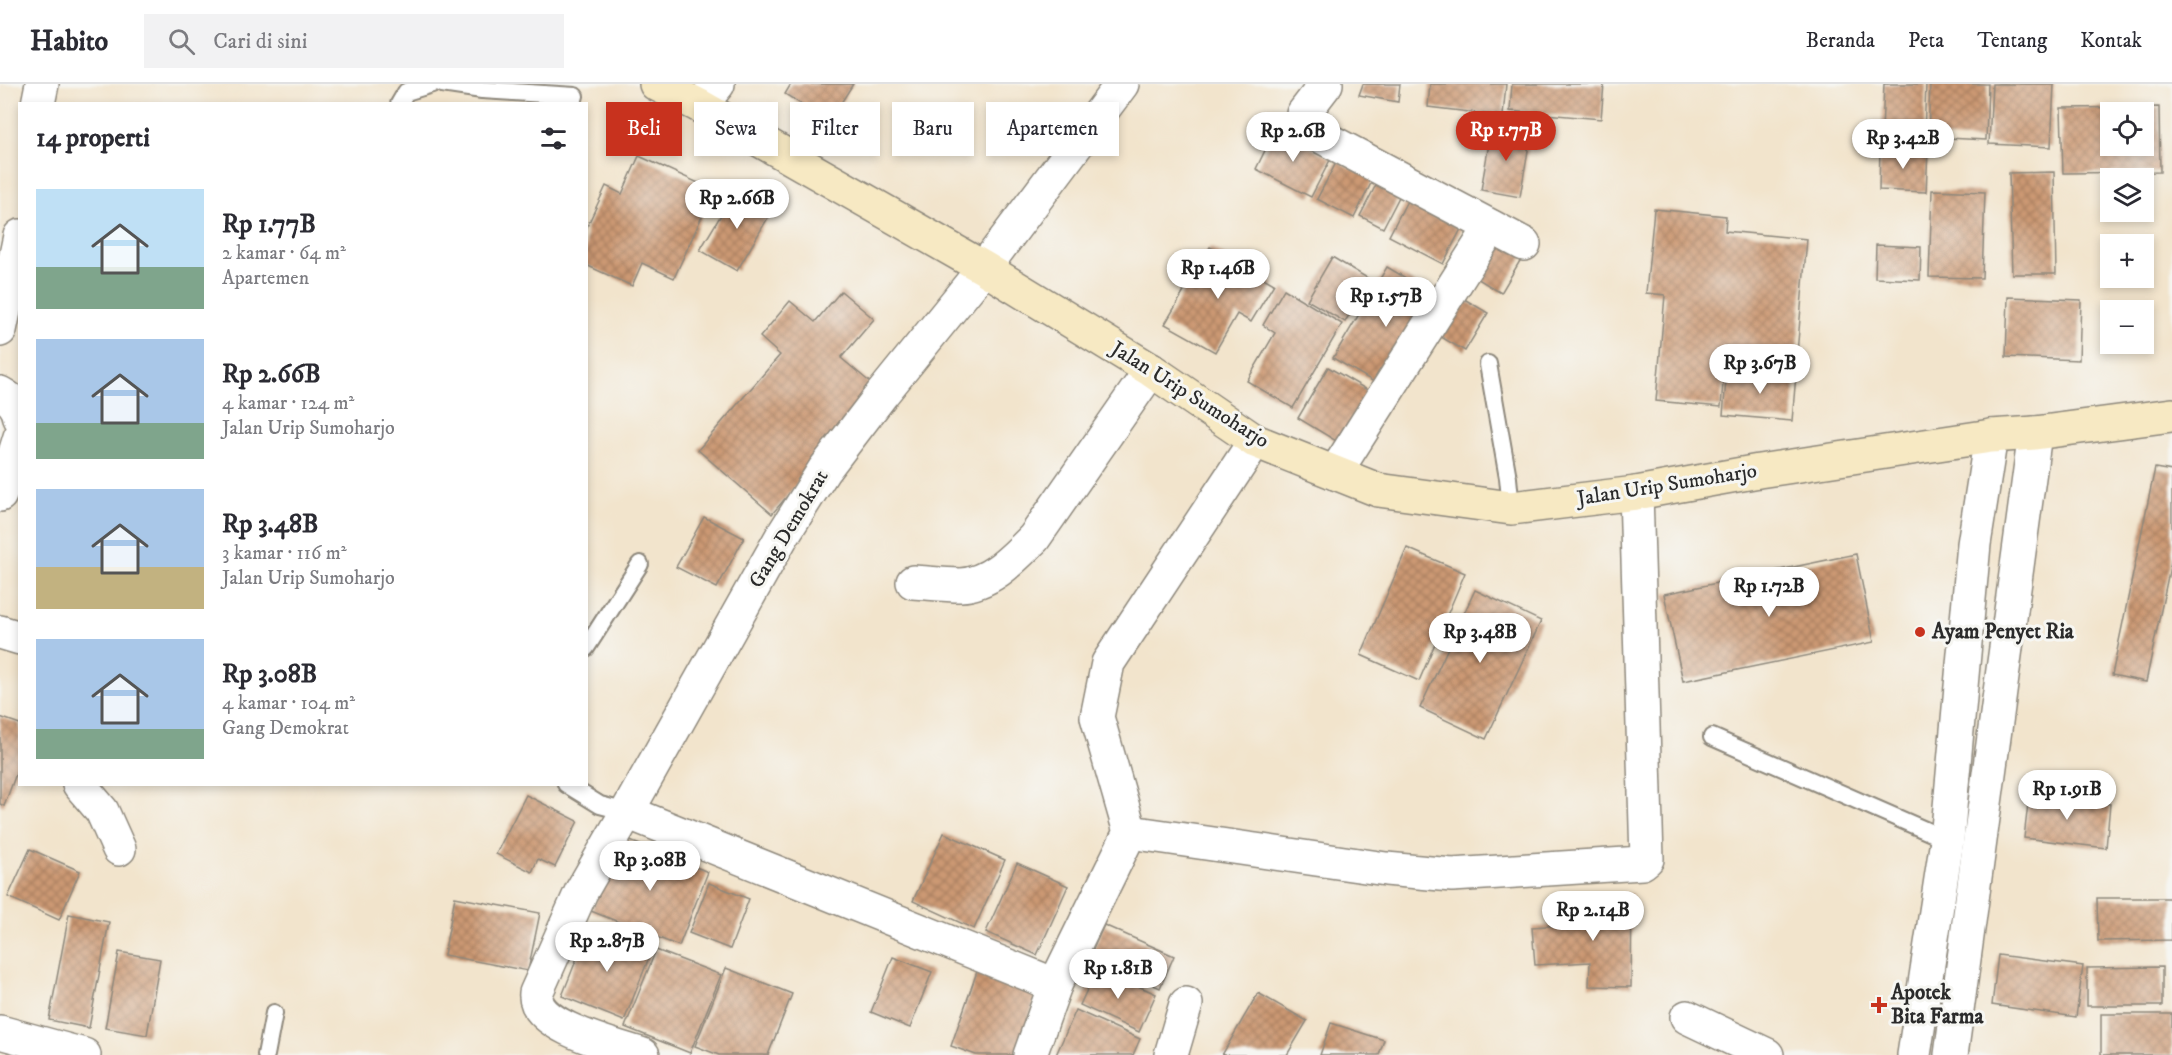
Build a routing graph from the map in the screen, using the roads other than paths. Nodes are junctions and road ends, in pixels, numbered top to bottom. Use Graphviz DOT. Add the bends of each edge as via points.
graph roads {
  1 [pos="42,84"];
  2 [pos="432,84"];
  3 [pos="442,84"];
  4 [pos="656,84"];
  5 [pos="1122,84"];
  6 [pos="1326,84"];
  7 [pos="575,94"];
  8 [pos="709,95"];
  9 [pos="38,102"];
  10 [pos="400,102"];
  11 [pos="1491,227"];
  12 [pos="1524,244"];
  13 [pos="18,245"];
  14 [pos="984,268"];
  15 [pos="0,330"];
  16 [pos="1488,364"];
  17 [pos="1151,370"];
  18 [pos="0,393"];
  19 [pos="18,408"];
  20 [pos="2172,414"];
  21 [pos="2035,433"];
  22 [pos="1991,436"];
  23 [pos="1255,441"];
  24 [pos="18,447"];
  25 [pos="1335,472"];
  26 [pos="1636,493"];
  27 [pos="0,495"];
  28 [pos="1511,508"];
  29 [pos="640,564"];
  30 [pos="913,582"];
  31 [pos="0,632"];
  32 [pos="18,637"];
  33 [pos="588,645"];
  34 [pos="1712,737"];
  35 [pos="81,786"];
  36 [pos="569,786"];
  37 [pos="627,812"];
  38 [pos="1130,832"];
  39 [pos="1947,840"];
  40 [pos="1978,848"];
  41 [pos="119,849"];
  42 [pos="1055,985"];
  43 [pos="1186,1004"];
  44 [pos="274,1013"];
  45 [pos="1687,1017"];
  46 [pos="0,1032"];
  47 [pos="84,1055"];
  48 [pos="266,1055"];
  49 [pos="642,1055"];
  50 [pos="1030,1055"];
  51 [pos="1170,1055"];
  52 [pos="1767,1055"];
  53 [pos="1914,1055"];
  54 [pos="1951,1055"];
  1 -- 9 [label="street"];
  2 -- 10 [label="lane" via="406,92"];
  3 -- 7 [label="lane"];
  4 -- 8 [label="main road, Jalan Urip Sumoharjo"];
  5 -- 14 [label="street, Gang Demokrat"];
  6 -- 11 [label="street" via="1303,114 1309,130"];
  8 -- 14 [label="main road, Jalan Urip Sumoharjo"];
  11 -- 12 [label="street"];
  11 -- 25 [label="street"];
  13 -- 15 [label="street"];
  14 -- 17 [label="main road, Jalan Urip Sumoharjo"];
  14 -- 37 [label="street, Gang Demokrat" via="824,470 781,538"];
  16 -- 28 [label="lane"];
  17 -- 23 [label="main road, Jalan Urip Sumoharjo"];
  17 -- 30 [label="street" via="1034,538 1016,556 992,576 963,585"];
  18 -- 19 [label="street"];
  20 -- 21 [label="main road, Jalan Urip Sumoharjo"];
  21 -- 22 [label="main road, Jalan Urip Sumoharjo"];
  21 -- 40 [label="street"];
  22 -- 26 [label="main road, Jalan Urip Sumoharjo"];
  22 -- 39 [label="street" via="1974,544"];
  23 -- 25 [label="main road, Jalan Urip Sumoharjo"];
  23 -- 38 [label="street" via="1108,663 1097,717"];
  24 -- 27 [label="street"];
  25 -- 28 [label="main road, Jalan Urip Sumoharjo" via="1378,489"];
  26 -- 28 [label="main road, Jalan Urip Sumoharjo"];
  26 -- 38 [label="street" via="1647,859 1642,863 1452,875"];
  29 -- 33 [label="lane"];
  31 -- 32 [label="street"];
  34 -- 39 [label="lane"];
  35 -- 41 [label="street" via="102,811"];
  36 -- 37 [label="lane" via="600,805"];
  37 -- 42 [label="street"];
  37 -- 49 [label="street, Gang Demokrat" via="581,892 535,999 542,1012 559,1026"];
  38 -- 42 [label="street"];
  39 -- 40 [label="lane"];
  39 -- 53 [label="street"];
  40 -- 54 [label="street"];
  42 -- 50 [label="street"];
  43 -- 51 [label="street"];
  44 -- 48 [label="lane"];
  45 -- 52 [label="street"];
  46 -- 47 [label="street"];
}
